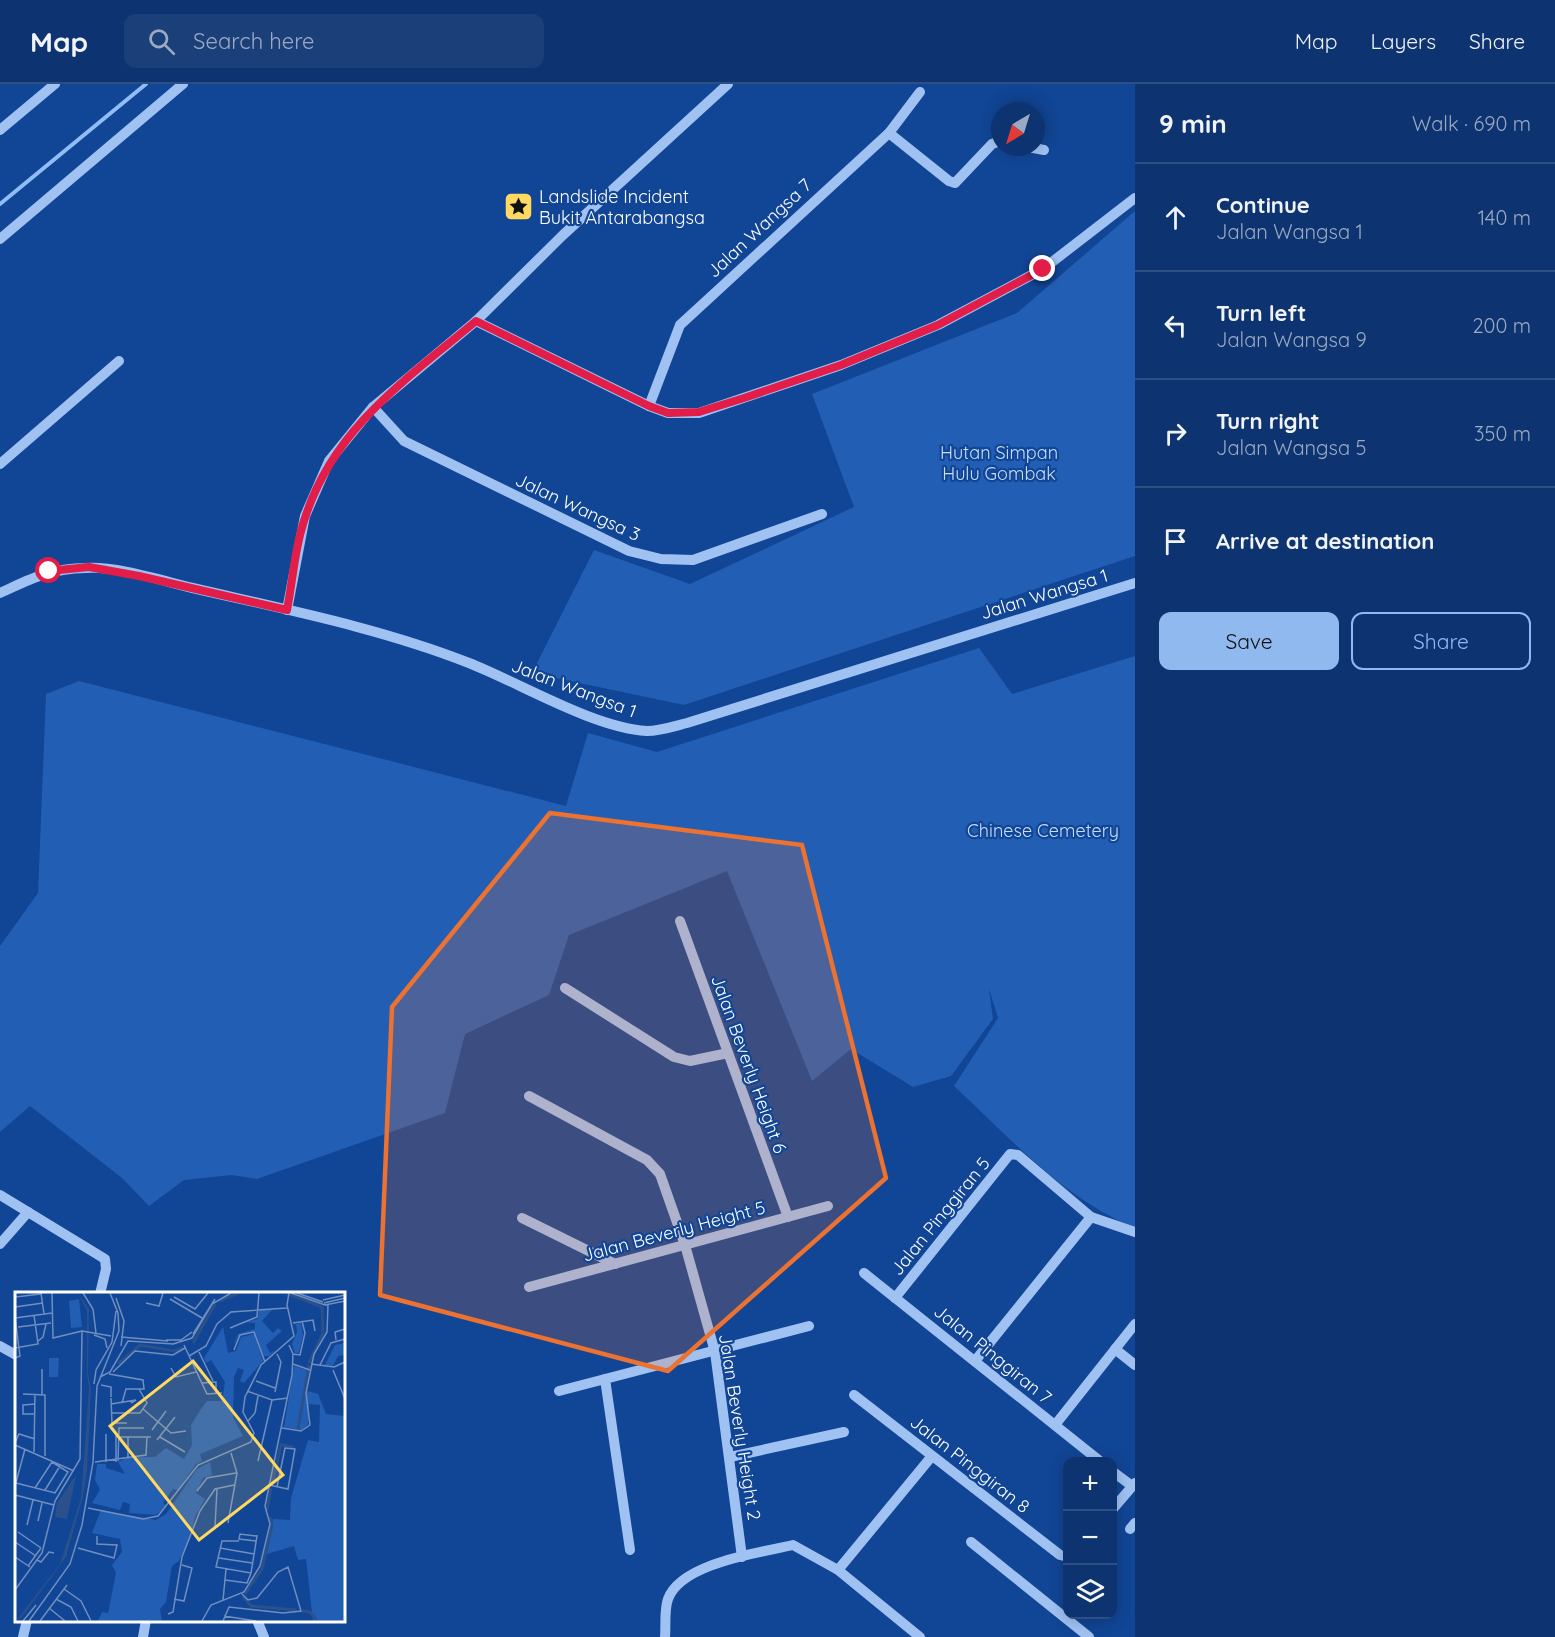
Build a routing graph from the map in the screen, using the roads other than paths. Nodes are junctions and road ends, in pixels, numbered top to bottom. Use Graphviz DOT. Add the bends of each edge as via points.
graph roads {
  1 [pos="55,84"];
  2 [pos="728,84"];
  3 [pos="181,85"];
  4 [pos="920,92"];
  5 [pos="0,130"];
  6 [pos="889,132"];
  7 [pos="991,145"];
  8 [pos="1132,202"];
  9 [pos="0,239"];
  10 [pos="476,321"];
  11 [pos="119,361"];
  12 [pos="649,406"];
  13 [pos="373,407"];
  14 [pos="0,464"];
  15 [pos="822,514"];
  16 [pos="1135,583"];
  17 [pos="0,593"];
  18 [pos="287,610"];
  19 [pos="680,921"];
  20 [pos="565,988"];
  21 [pos="728,1053"];
  22 [pos="529,1096"];
  23 [pos="0,1195"];
  24 [pos="828,1206"];
  25 [pos="28,1212"];
  26 [pos="788,1217"];
  27 [pos="1091,1217"];
  28 [pos="522,1218"];
  29 [pos="1135,1232"];
  30 [pos="0,1244"];
  31 [pos="685,1245"];
  32 [pos="615,1264"];
  33 [pos="864,1273"];
  34 [pos="529,1287"];
  35 [pos="100,1292"];
  36 [pos="895,1298"];
  37 [pos="1135,1324"];
  38 [pos="809,1326"];
  39 [pos="0,1346"];
  40 [pos="1115,1349"];
  41 [pos="715,1352"];
  42 [pos="15,1354"];
  43 [pos="975,1361"];
  44 [pos="1135,1365"];
  45 [pos="605,1379"];
  46 [pos="559,1391"];
  47 [pos="854,1395"];
  48 [pos="1055,1425"];
  49 [pos="844,1432"];
  50 [pos="932,1456"];
  51 [pos="730,1457"];
  52 [pos="1096,1457"];
  53 [pos="1117,1474"];
  54 [pos="1134,1485"];
  55 [pos="1117,1505"];
  56 [pos="971,1542"];
  57 [pos="630,1550"];
  58 [pos="1063,1556"];
  59 [pos="742,1557"];
  60 [pos="838,1570"];
  61 [pos="27,1622"];
  62 [pos="146,1622"];
  63 [pos="258,1622"];
  64 [pos="23,1637"];
  65 [pos="143,1637"];
  66 [pos="264,1637"];
  67 [pos="665,1637"];
  68 [pos="920,1637"];
  69 [pos="1089,1637"];
  1 -- 5 [label="street"];
  2 -- 10 [label="street" via="563,235"];
  3 -- 9 [label="street"];
  4 -- 6 [label="street, Jalan Wangsa 7"];
  6 -- 7 [label="street" via="955,183"];
  6 -- 12 [label="street, Jalan Wangsa 7" via="680,325"];
  8 -- 12 [label="street" via="1043,269 938,325 841,365 699,412 668,413"];
  10 -- 12 [label="street"];
  10 -- 13 [label="street"];
  11 -- 14 [label="street"];
  13 -- 15 [label="street, Jalan Wangsa 3" via="404,441 629,551 661,559 693,560"];
  13 -- 18 [label="street" via="329,461 305,516"];
  16 -- 18 [label="street, Jalan Wangsa 1" via="687,723 649,731 603,720 469,663"];
  17 -- 18 [label="street, Jalan Wangsa 1" via="49,571 89,567"];
  19 -- 21 [label="street, Jalan Beverly Height 6"];
  20 -- 21 [label="street" via="674,1057 690,1061"];
  21 -- 26 [label="street, Jalan Beverly Height 6"];
  22 -- 31 [label="street, Jalan Beverly Height 2" via="647,1160 660,1174"];
  23 -- 25 [label="street"];
  24 -- 26 [label="street, Jalan Beverly Height 5"];
  25 -- 30 [label="street"];
  25 -- 35 [label="street" via="105,1259"];
  26 -- 31 [label="street, Jalan Beverly Height 5"];
  27 -- 29 [label="street"];
  27 -- 36 [label="street, Jalan Pinggiran 5" via="1018,1155 1010,1154"];
  27 -- 43 [label="street"];
  28 -- 32 [label="street"];
  31 -- 32 [label="street, Jalan Beverly Height 5"];
  31 -- 41 [label="street, Jalan Beverly Height 2"];
  32 -- 34 [label="street, Jalan Beverly Height 5"];
  33 -- 36 [label="street, Jalan Pinggiran 7"];
  36 -- 43 [label="street, Jalan Pinggiran 7"];
  37 -- 40 [label="street"];
  38 -- 41 [label="street"];
  39 -- 42 [label="street"];
  40 -- 44 [label="street"];
  40 -- 48 [label="street"];
  41 -- 45 [label="street"];
  41 -- 51 [label="street, Jalan Beverly Height 2"];
  43 -- 48 [label="street, Jalan Pinggiran 7"];
  45 -- 46 [label="street"];
  45 -- 57 [label="street"];
  47 -- 50 [label="street, Jalan Pinggiran 8"];
  48 -- 52 [label="street, Jalan Pinggiran 7"];
  49 -- 51 [label="street"];
  50 -- 58 [label="street, Jalan Pinggiran 8"];
  50 -- 60 [label="street"];
  51 -- 59 [label="street, Jalan Beverly Height 2"];
  53 -- 54 [label="street"];
  54 -- 55 [label="street"];
  56 -- 69 [label="street"];
  59 -- 60 [label="street" via="793,1545"];
  59 -- 67 [label="street" via="691,1574 675,1586 667,1601"];
  60 -- 68 [label="street"];
  61 -- 64 [label="street"];
  62 -- 65 [label="street"];
  63 -- 66 [label="street"];
}
